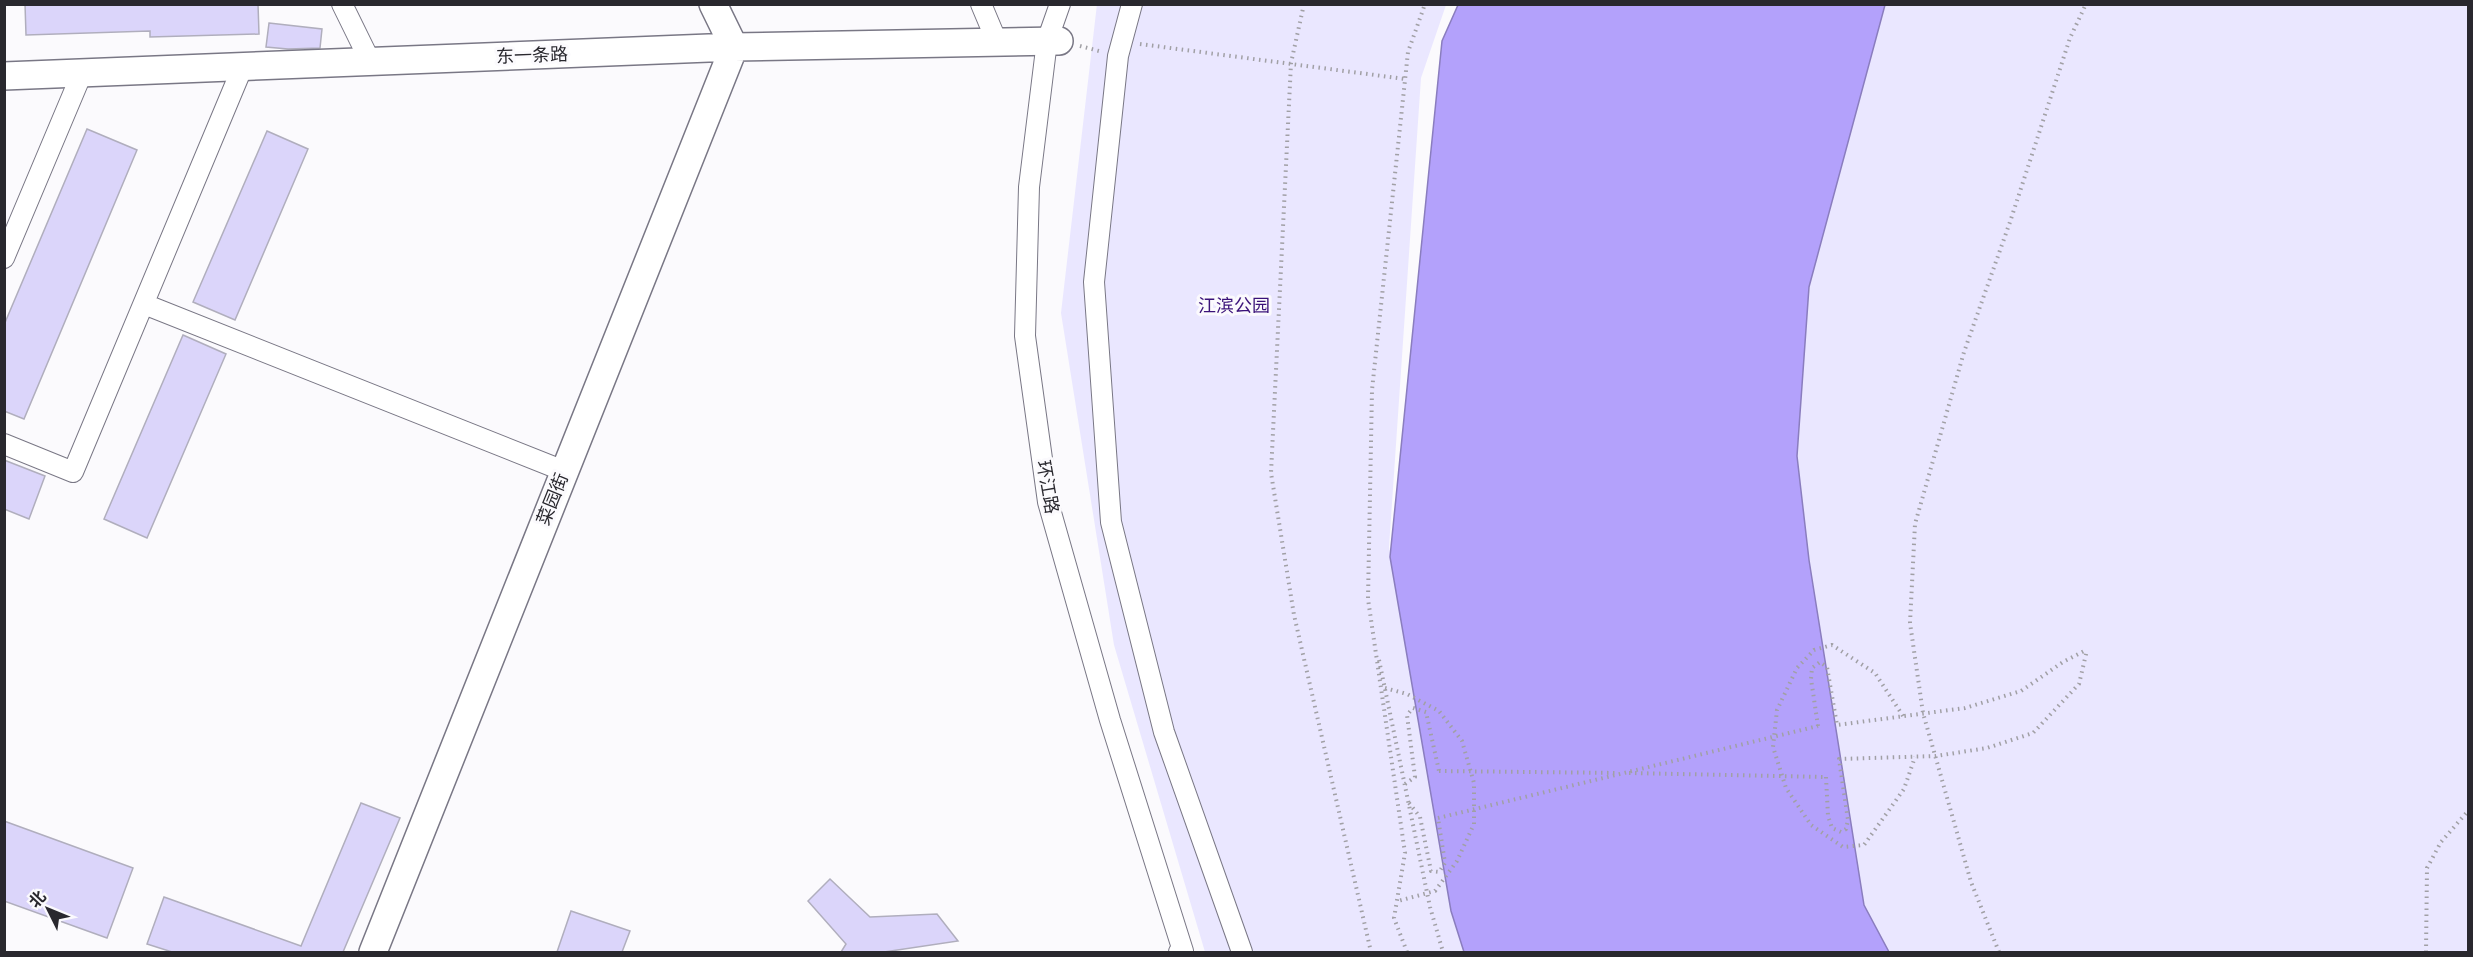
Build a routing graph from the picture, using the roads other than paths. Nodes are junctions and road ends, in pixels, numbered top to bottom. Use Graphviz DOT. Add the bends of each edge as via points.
graph roads {
  1 [pos="342,4"];
  2 [pos="713,4"];
  3 [pos="981,4"];
  4 [pos="1060,4"];
  5 [pos="1132,4"];
  6 [pos="1053,41"];
  7 [pos="997,42"];
  8 [pos="734,47"];
  9 [pos="370,61"];
  10 [pos="243,66"];
  11 [pos="82,73"];
  12 [pos="4,76"];
  13 [pos="4,258"];
  14 [pos="144,304"];
  15 [pos="4,444"];
  16 [pos="564,471"];
  17 [pos="373,952"];
  18 [pos="1179,952"];
  19 [pos="1242,952"];
  1 -- 9 [label="street"];
  2 -- 8 [label="street"];
  3 -- 7 [label="street"];
  4 -- 6 [label="street, 环江路"];
  5 -- 19 [label="street" via="1120,49 1094,282 1111,522 1164,732"];
  6 -- 7 [label="street, 东一条路"];
  6 -- 18 [label="street, 环江路" via="1029,187 1025,336 1048,501 1110,720 1183,951"];
  7 -- 8 [label="street, 东一条路"];
  8 -- 9 [label="street, 东一条路"];
  8 -- 16 [label="street, 菜园街"];
  9 -- 10 [label="street, 东一条路"];
  10 -- 11 [label="street, 东一条路"];
  10 -- 14 [label="street"];
  11 -- 12 [label="street, 东一条路"];
  11 -- 13 [label="street"];
  14 -- 15 [label="street" via="73,472"];
  14 -- 16 [label="street"];
  16 -- 17 [label="street, 菜园街"];
}
